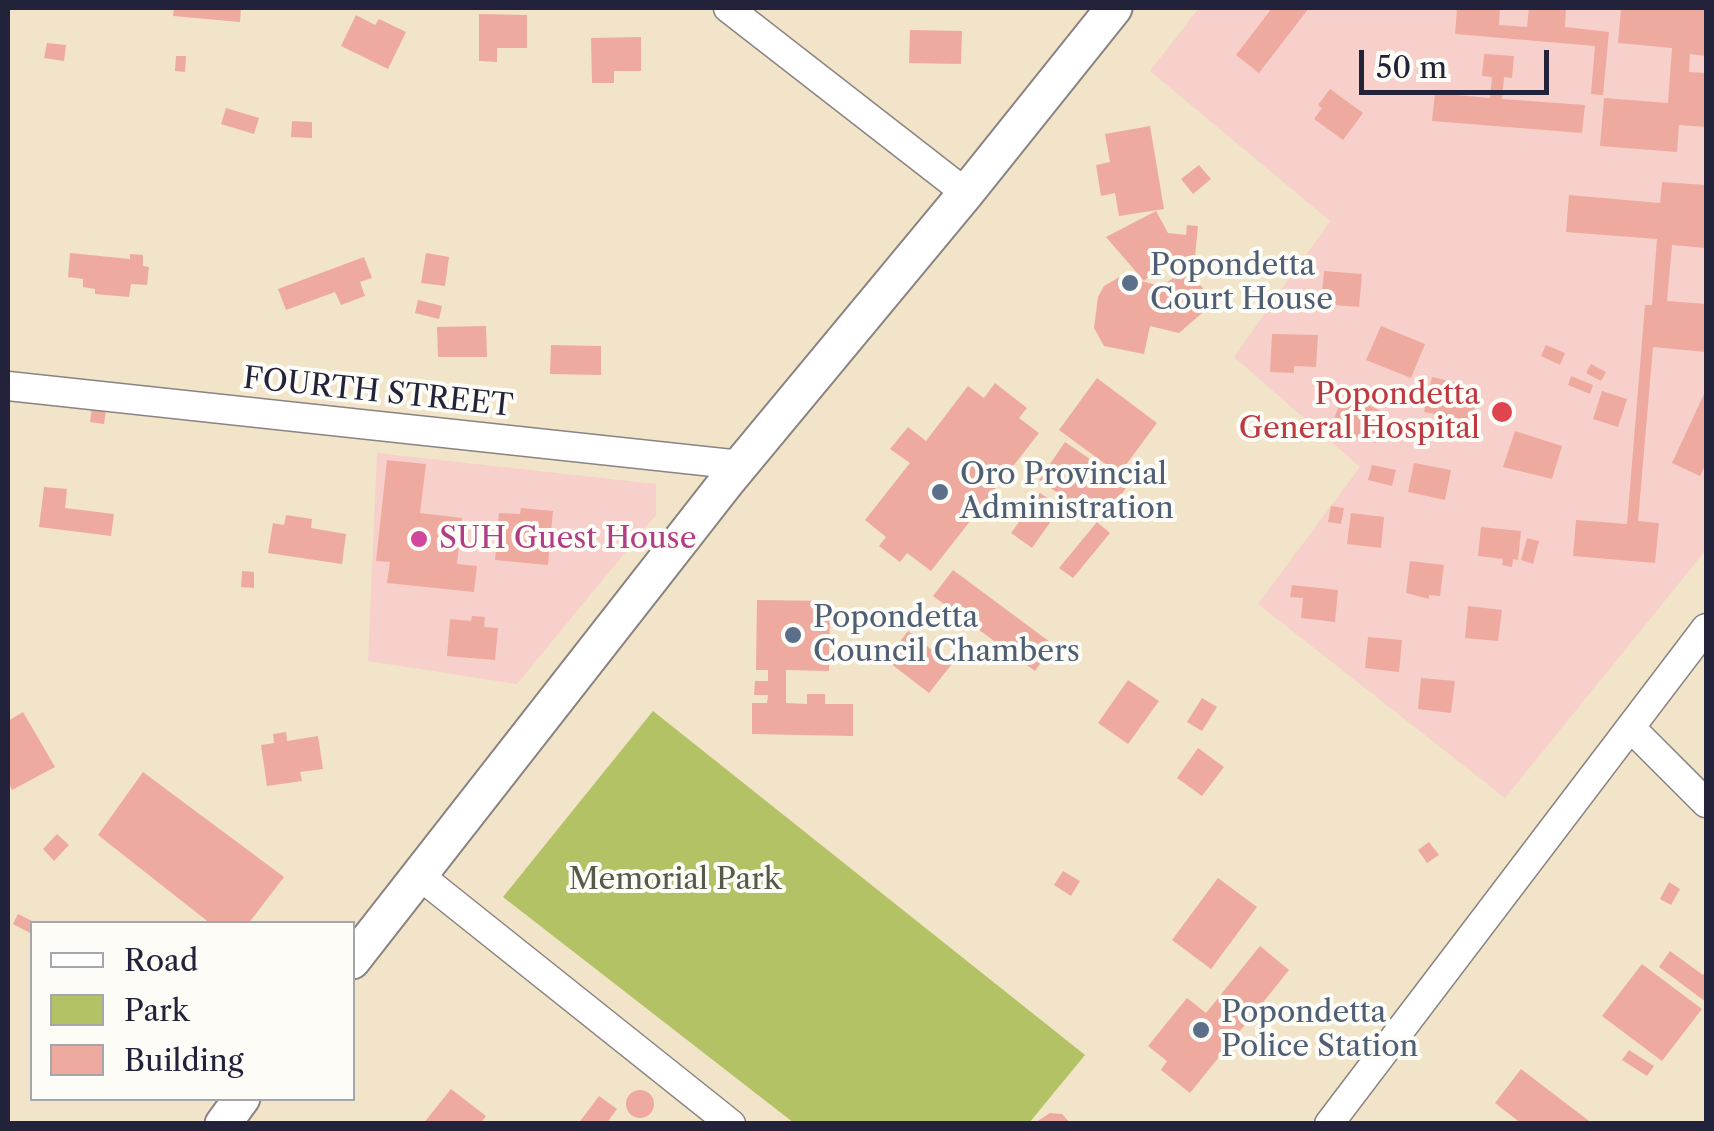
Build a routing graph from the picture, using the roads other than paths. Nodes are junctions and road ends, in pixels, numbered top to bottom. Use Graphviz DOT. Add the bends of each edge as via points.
graph roads {
  1 [pos="728,8"];
  2 [pos="1114,8"];
  3 [pos="966,193"];
  4 [pos="8,386"];
  5 [pos="741,465"];
  6 [pos="1706,628"];
  7 [pos="1631,728"];
  8 [pos="1706,803"];
  9 [pos="420,876"];
  10 [pos="355,957"];
  11 [pos="240,1101"];
  12 [pos="222,1124"];
  13 [pos="731,1124"];
  14 [pos="1329,1124"];
  1 -- 3 [label="street"];
  2 -- 3 [label="main road"];
  3 -- 5 [label="main road"];
  4 -- 5 [label="street, FOURTH STREET"];
  5 -- 9 [label="main road"];
  6 -- 7 [label="street"];
  7 -- 8 [label="street"];
  7 -- 14 [label="street"];
  9 -- 10 [label="main road"];
  9 -- 13 [label="street"];
  11 -- 12 [label="main road"];
}
